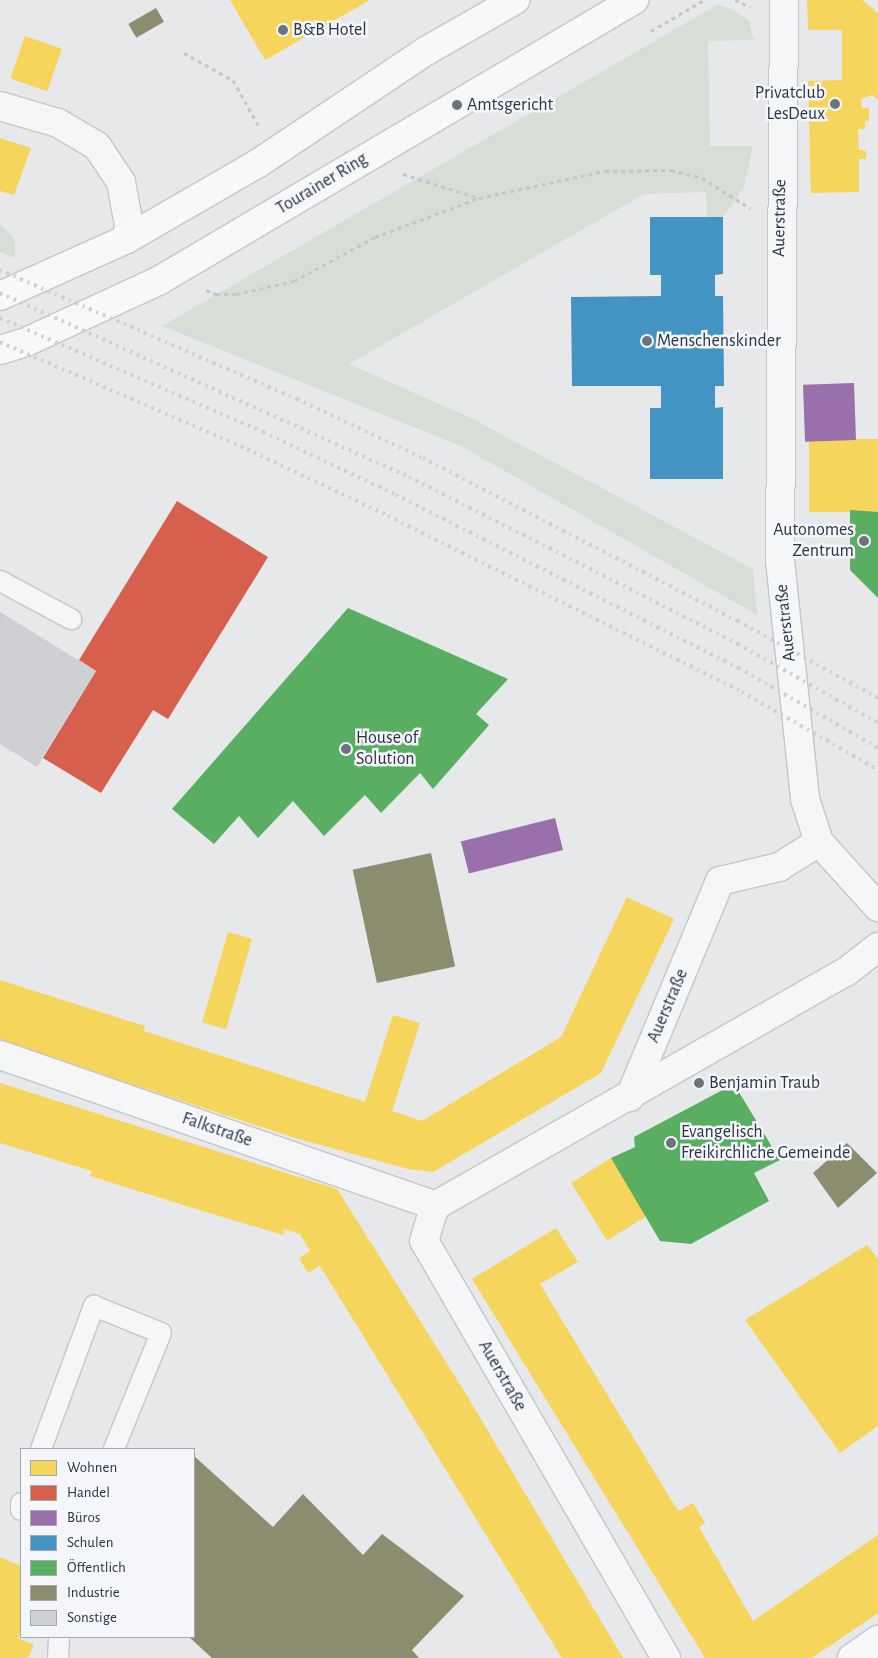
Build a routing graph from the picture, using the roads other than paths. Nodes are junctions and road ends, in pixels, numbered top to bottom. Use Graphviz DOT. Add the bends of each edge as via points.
graph roads {
  1 [pos="515,0"];
  2 [pos="634,0"];
  3 [pos="784,0"];
  4 [pos="0,106"];
  5 [pos="127,239"];
  6 [pos="0,296"];
  7 [pos="0,350"];
  8 [pos="0,581"];
  9 [pos="71,619"];
  10 [pos="819,842"];
  11 [pos="878,907"];
  12 [pos="878,947"];
  13 [pos="0,1054"];
  14 [pos="630,1097"];
  15 [pos="435,1206"];
  16 [pos="41,1448"];
  17 [pos="114,1448"];
  18 [pos="59,1638"];
  19 [pos="878,1640"];
  20 [pos="58,1658"];
  21 [pos="666,1658"];
  22 [pos="852,1658"];
  1 -- 5 [label="main road" via="426,52 257,164"];
  2 -- 7 [label="main road, Tourainer Ring" via="160,280 26,342"];
  3 -- 10 [label="street, Auerstraße" via="780,560 804,799"];
  4 -- 5 [label="street" via="58,123 88,138 96,146 121,182 129,225"];
  5 -- 6 [label="main road"];
  8 -- 9 [label="lane"];
  10 -- 11 [label="street"];
  10 -- 14 [label="street, Auerstraße" via="779,867 720,881"];
  12 -- 14 [label="street" via="846,972"];
  13 -- 15 [label="street, Falkstraße"];
  14 -- 15 [label="street"];
  15 -- 21 [label="street, Auerstraße" via="424,1241"];
  16 -- 17 [label="lane" via="94,1306 161,1333"];
  18 -- 20 [label="lane"];
  19 -- 22 [label="main road"];
}
